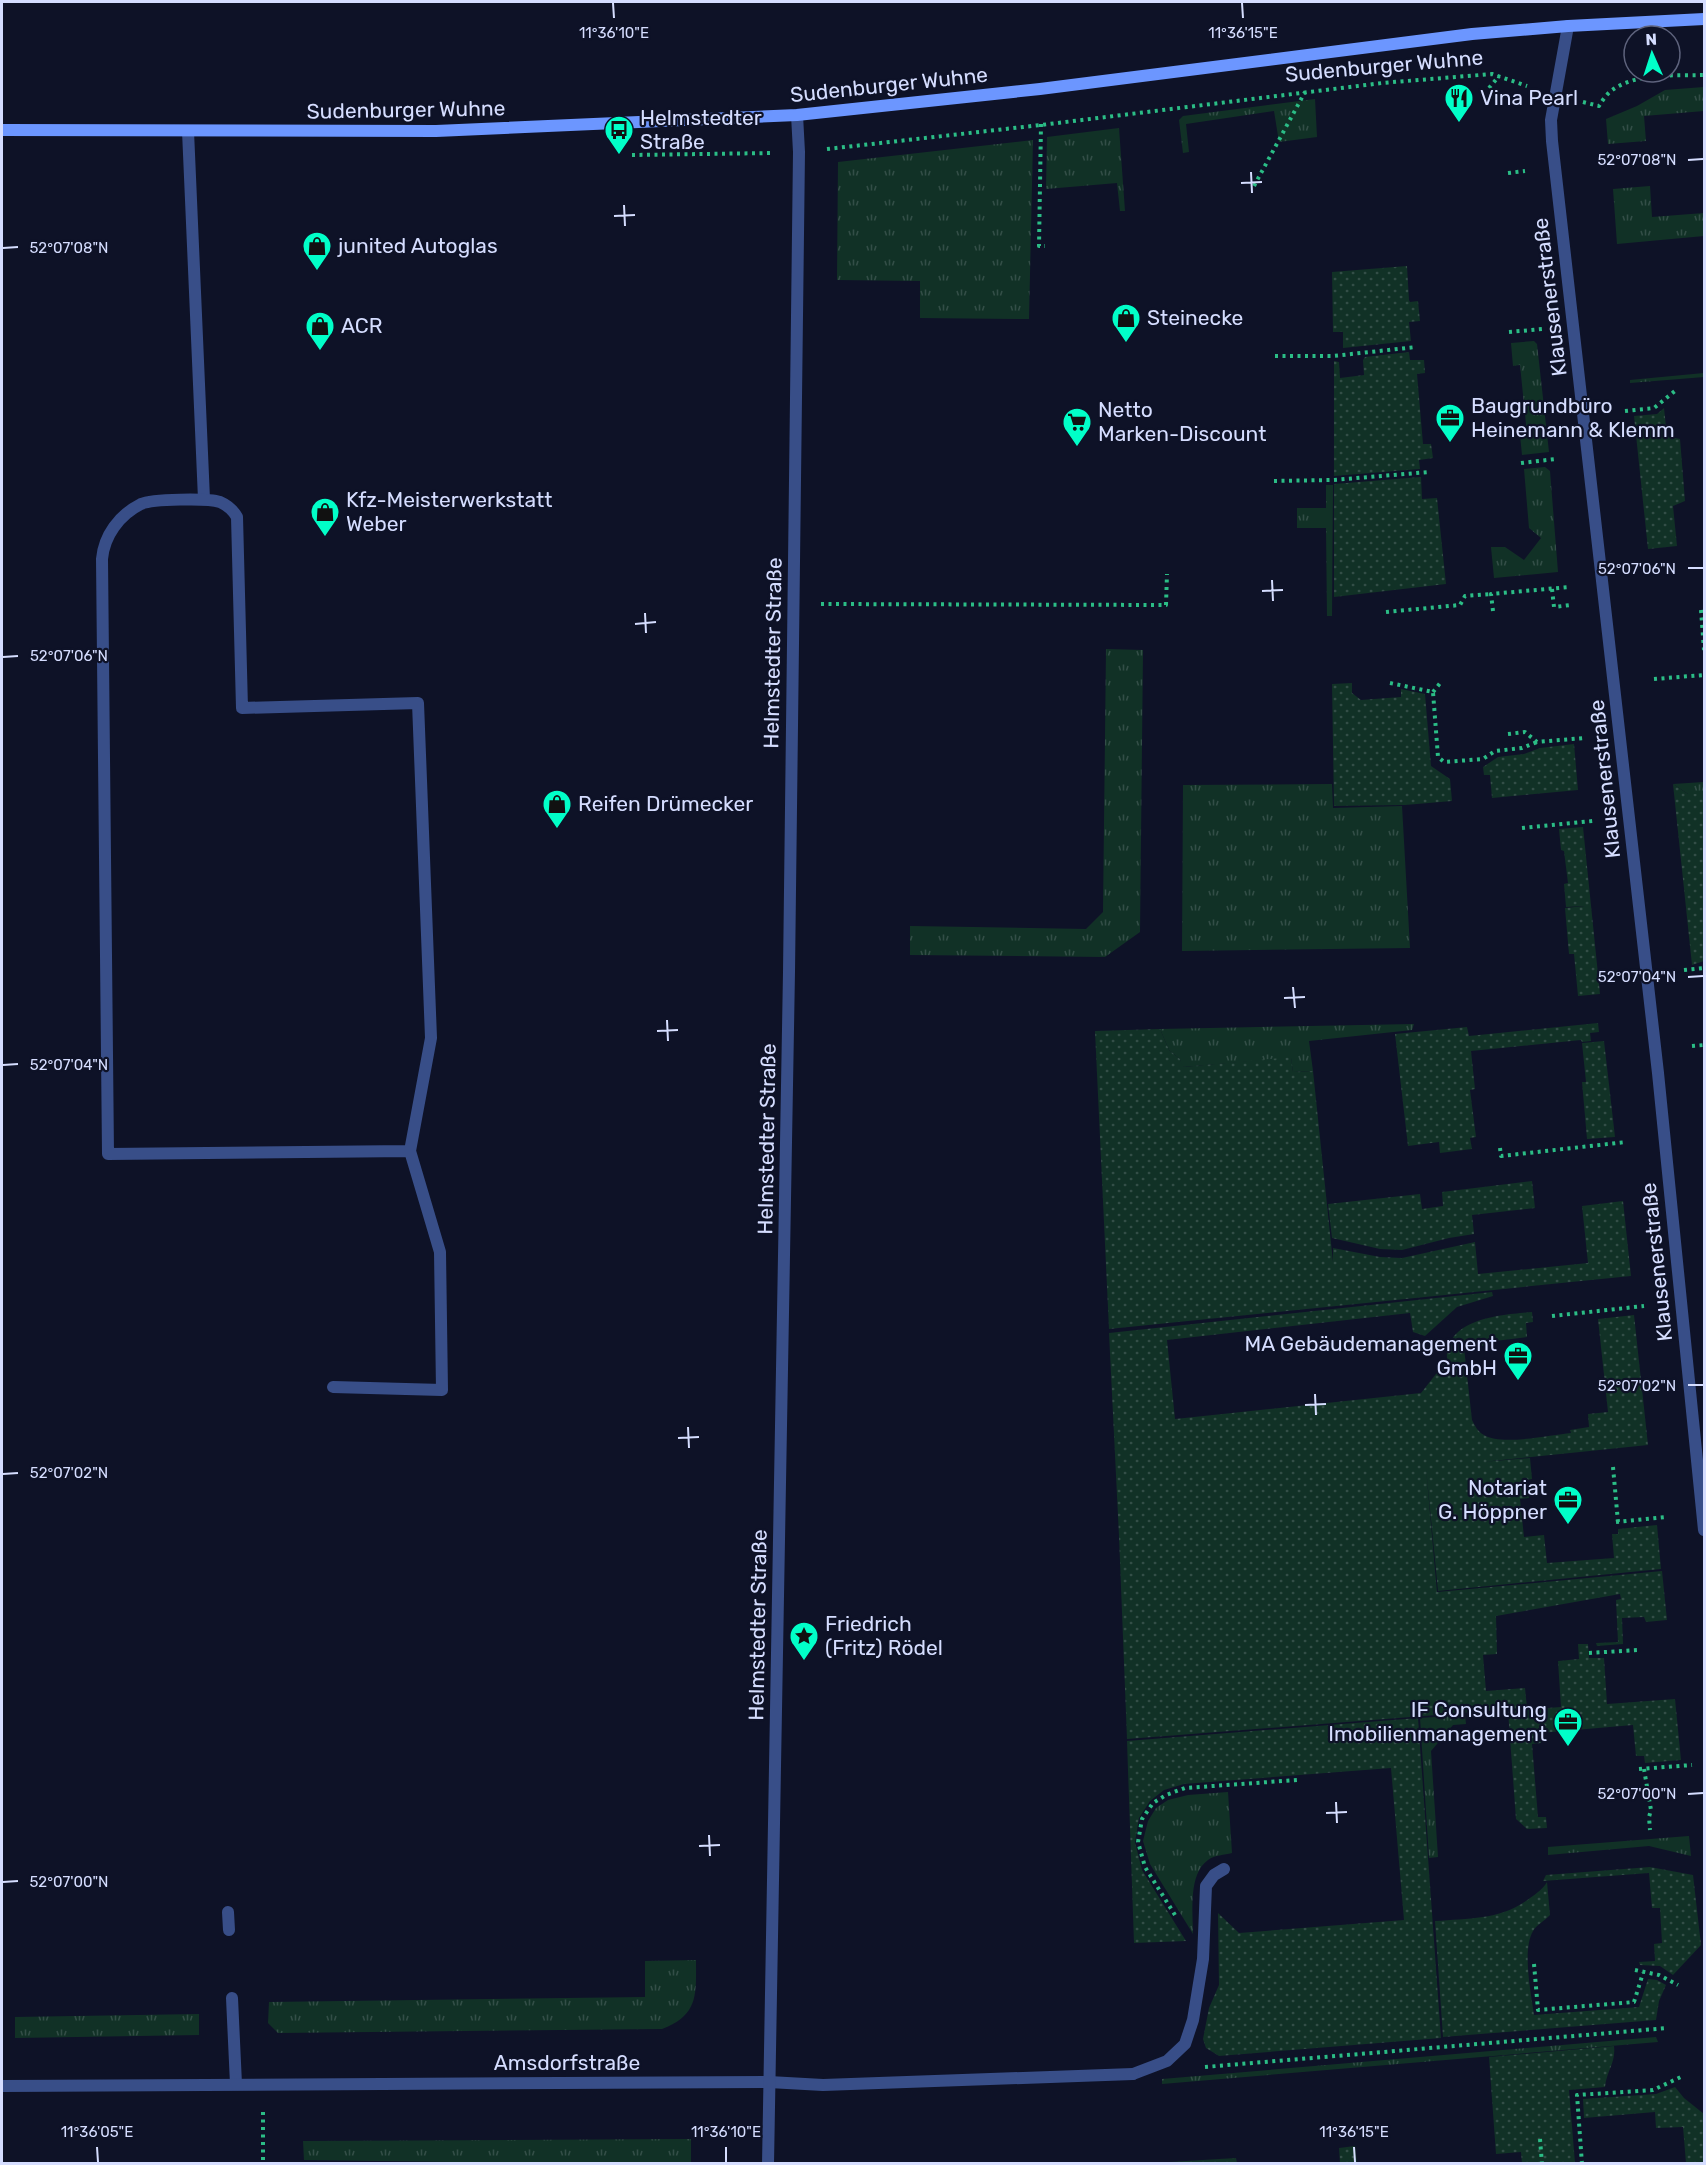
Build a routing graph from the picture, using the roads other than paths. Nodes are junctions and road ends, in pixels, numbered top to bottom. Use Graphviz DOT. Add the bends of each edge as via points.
graph roads {
  1 [pos="1704,19"];
  2 [pos="1568,26"];
  3 [pos="797,115"];
  4 [pos="2,130"];
  5 [pos="188,131"];
  6 [pos="204,499"];
  7 [pos="411,1151"];
  8 [pos="333,1388"];
  9 [pos="1704,1530"];
  10 [pos="1224,1869"];
  11 [pos="228,1912"];
  12 [pos="229,1930"];
  13 [pos="232,1998"];
  14 [pos="769,2082"];
  15 [pos="236,2084"];
  16 [pos="2,2086"];
  17 [pos="768,2163"];
  1 -- 2 [label="main road, Sudenburger Wuhne"];
  2 -- 3 [label="main road, Sudenburger Wuhne" via="1472,34 1040,89"];
  2 -- 9 [label="street, Klausenerstraße" via="1551,120 1552,141 1656,1062"];
  3 -- 5 [label="main road, Sudenburger Wuhne" via="436,131"];
  3 -- 14 [label="street, Helmstedter Straße" via="789,984"];
  4 -- 5 [label="main road, Sudenburger Wuhne"];
  5 -- 6 [label="street"];
  6 -- 7 [label="street" via="228,506 238,522 242,708 418,703 431,1038"];
  6 -- 7 [label="street" via="139,505 115,525 102,550 108,1154"];
  7 -- 8 [label="street" via="440,1252 442,1390"];
  10 -- 14 [label="street, Amsdorfstraße" via="1206,1886 1203,1959 1192,2020 1185,2044 1167,2061 1133,2073 823,2085"];
  11 -- 12 [label="street"];
  13 -- 15 [label="street"];
  14 -- 15 [label="street, Amsdorfstraße"];
  14 -- 17 [label="street, Helmstedter Straße"];
  15 -- 16 [label="street, Amsdorfstraße"];
}
